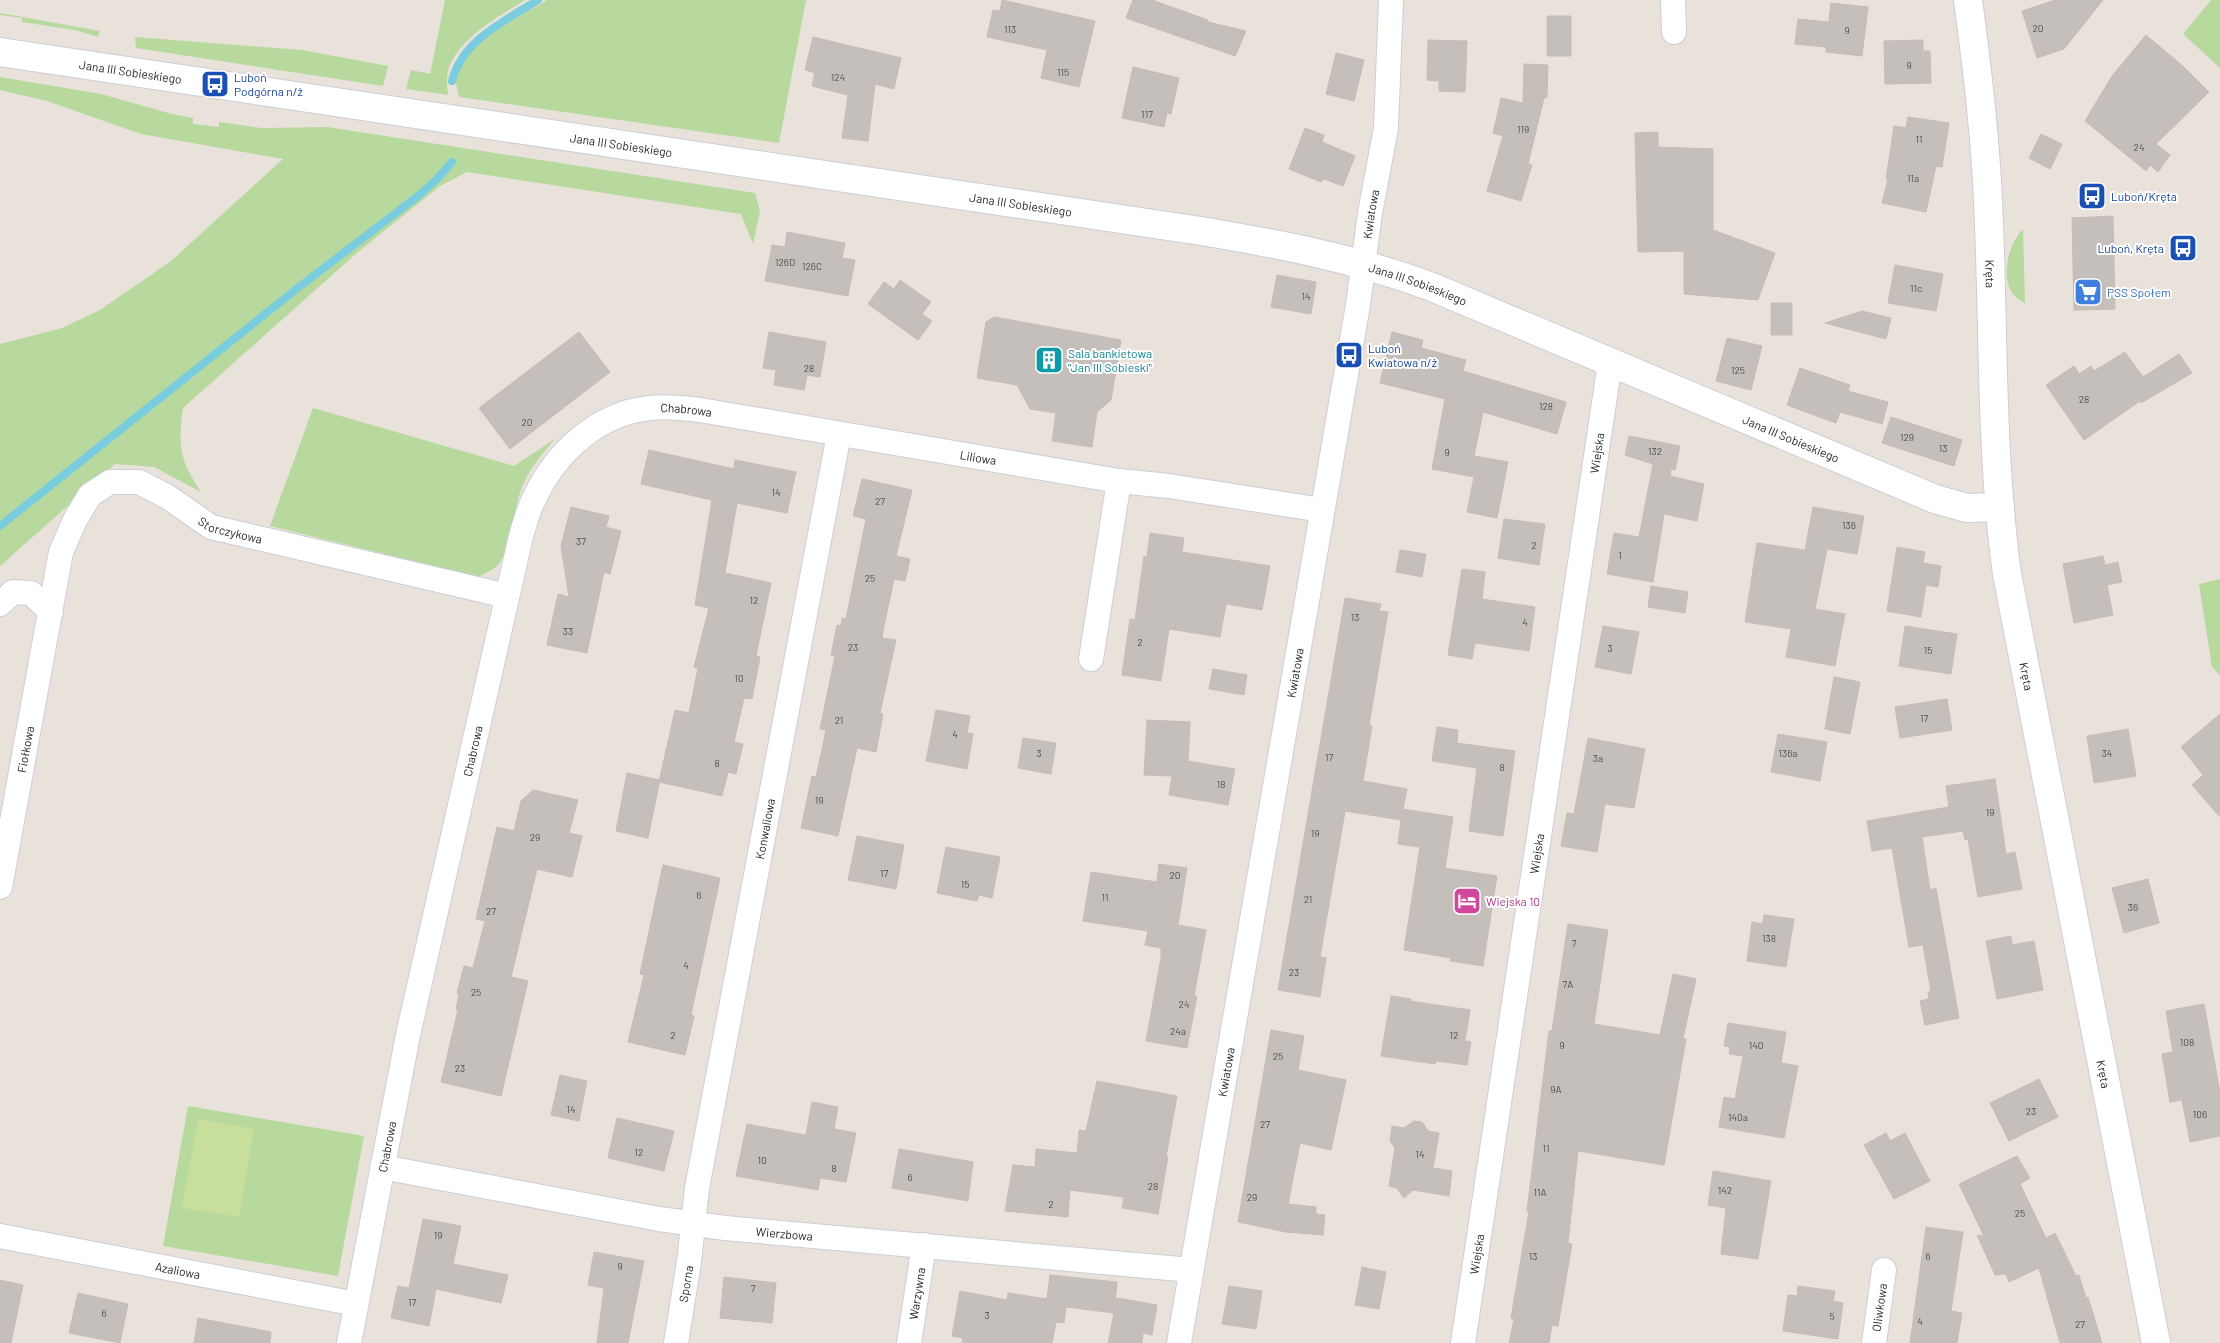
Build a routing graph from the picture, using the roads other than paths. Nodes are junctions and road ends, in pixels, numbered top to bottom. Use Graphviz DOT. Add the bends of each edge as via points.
graph roads {
  1 [pos="1391,0"];
  2 [pos="1673,0"];
  3 [pos="1968,0"];
  4 [pos="1674,32"];
  5 [pos="0,52"];
  6 [pos="1363,264"];
  7 [pos="1610,364"];
  8 [pos="838,434"];
  9 [pos="1119,481"];
  10 [pos="2000,507"];
  11 [pos="1322,510"];
  12 [pos="507,596"];
  13 [pos="0,604"];
  14 [pos="51,612"];
  15 [pos="1091,659"];
  16 [pos="0,887"];
  17 [pos="382,1167"];
  18 [pos="693,1224"];
  19 [pos="0,1236"];
  20 [pos="924,1245"];
  21 [pos="1191,1270"];
  22 [pos="1884,1270"];
  23 [pos="356,1304"];
  24 [pos="349,1343"];
  25 [pos="676,1343"];
  26 [pos="909,1343"];
  27 [pos="1179,1343"];
  28 [pos="1463,1343"];
  29 [pos="1874,1343"];
  30 [pos="2156,1343"];
  1 -- 6 [label="street, Kwiatowa" via="1386,128"];
  2 -- 4 [label="street"];
  3 -- 10 [label="street, Kręta" via="1985,148"];
  5 -- 6 [label="street, Jana III Sobieskiego" via="1201,231"];
  6 -- 7 [label="street, Jana III Sobieskiego" via="1432,287"];
  6 -- 11 [label="street, Kwiatowa"];
  7 -- 10 [label="street, Jana III Sobieskiego" via="1935,500 1967,508"];
  7 -- 28 [label="street, Wiejska"];
  8 -- 9 [label="street, Liliowa"];
  8 -- 12 [label="street, Chabrowa" via="672,407 648,408 606,422 565,451 549,471 533,500"];
  8 -- 18 [label="street, Konwaliowa"];
  9 -- 11 [label="street, Liliowa"];
  9 -- 15 [label="street"];
  10 -- 30 [label="street, Kręta" via="2011,600"];
  11 -- 21 [label="street, Kwiatowa"];
  12 -- 14 [label="street, Storczykowa" via="211,528 168,497 139,482 110,482 90,495 75,520 61,552"];
  12 -- 17 [label="street, Chabrowa" via="436,906"];
  13 -- 14 [label="street" via="13,592 31,593"];
  14 -- 16 [label="street, Fiołkowa"];
  17 -- 18 [label="street, Wierzbowa"];
  17 -- 23 [label="street, Chabrowa"];
  18 -- 20 [label="street, Wierzbowa"];
  18 -- 25 [label="street, Sporna"];
  19 -- 23 [label="street, Azaliowa"];
  20 -- 21 [label="street, Wierzbowa"];
  20 -- 26 [label="street, Warzywna"];
  21 -- 27 [label="street, Kwiatowa"];
  22 -- 29 [label="street, Oliwkowa"];
  23 -- 24 [label="street, Chabrowa"];
}
